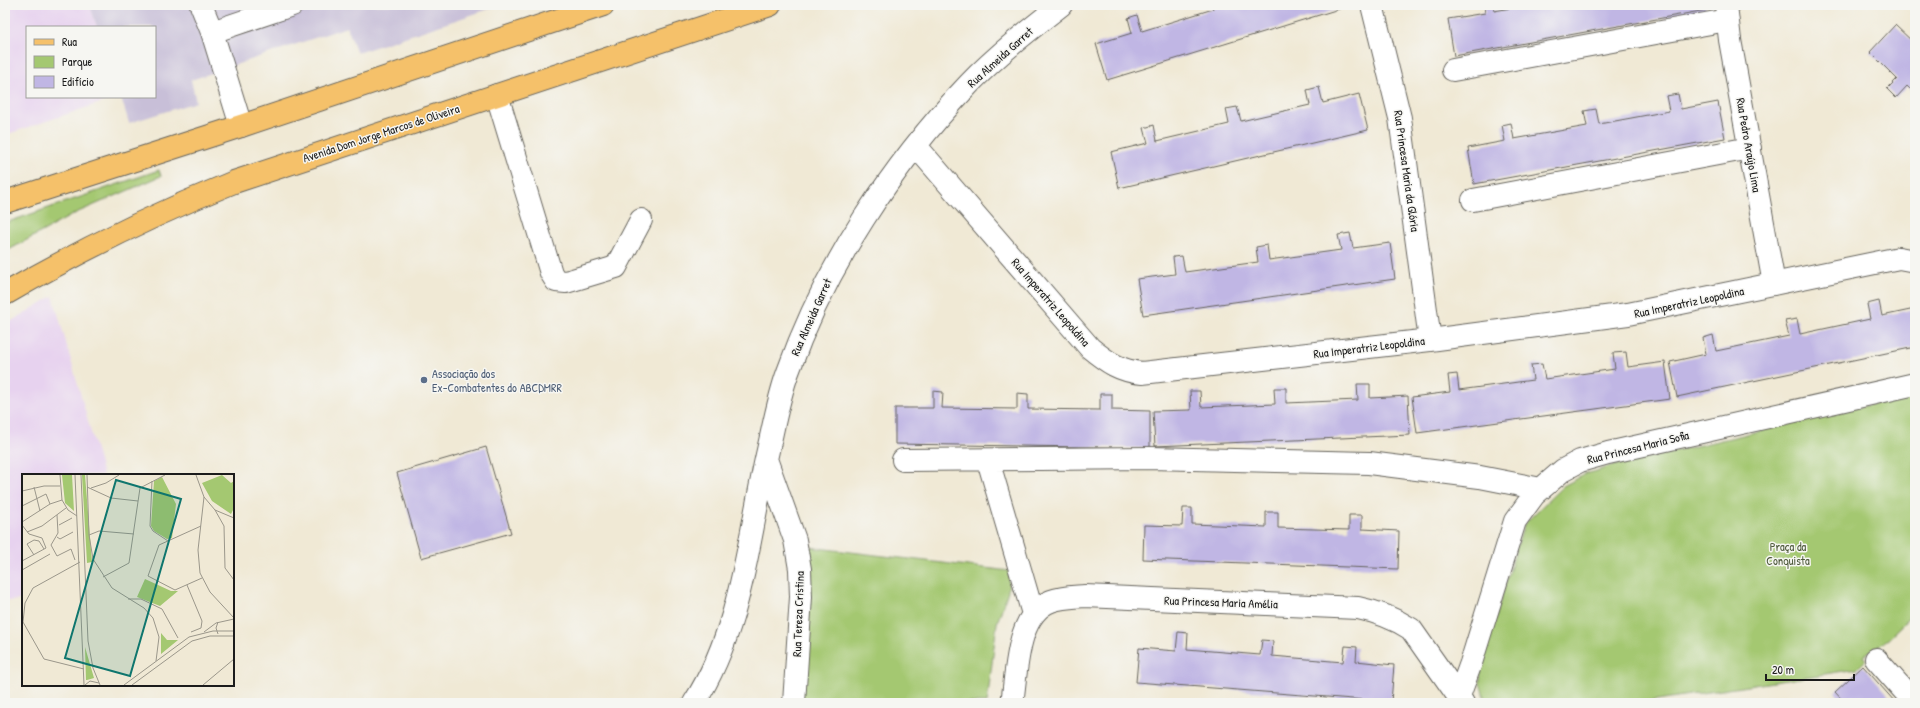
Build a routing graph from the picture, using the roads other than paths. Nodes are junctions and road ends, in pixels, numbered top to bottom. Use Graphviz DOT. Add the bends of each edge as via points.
graph roads {
  1 [pos="201,5"];
  2 [pos="292,5"];
  3 [pos="603,5"];
  4 [pos="770,5"];
  5 [pos="1061,5"];
  6 [pos="1372,5"];
  7 [pos="1727,12"];
  8 [pos="212,32"];
  9 [pos="1453,70"];
  10 [pos="497,95"];
  11 [pos="241,126"];
  12 [pos="916,146"];
  13 [pos="1750,148"];
  14 [pos="1473,200"];
  15 [pos="5,202"];
  16 [pos="641,220"];
  17 [pos="1915,261"];
  18 [pos="1774,284"];
  19 [pos="5,294"];
  20 [pos="1430,340"];
  21 [pos="1915,384"];
  22 [pos="766,459"];
  23 [pos="903,460"];
  24 [pos="988,460"];
  25 [pos="1541,489"];
  26 [pos="1033,614"];
  27 [pos="1876,659"];
  28 [pos="1461,699"];
  29 [pos="694,703"];
  30 [pos="794,703"];
  31 [pos="1012,703"];
  32 [pos="1915,703"];
  1 -- 8 [label="street"];
  2 -- 8 [label="street"];
  3 -- 11 [label="main road"];
  4 -- 10 [label="main road, Avenida Dom Jorge Marcos de Oliveira"];
  5 -- 12 [label="street, Rua Almeida Garret" via="968,85"];
  6 -- 20 [label="street, Rua Princesa Maria da Glória" via="1400,118"];
  7 -- 9 [label="street"];
  7 -- 13 [label="street, Rua Pedro Araújo Lima"];
  8 -- 11 [label="street"];
  10 -- 16 [label="street" via="551,273 556,281 566,282 616,267"];
  10 -- 19 [label="main road, Avenida Dom Jorge Marcos de Oliveira" via="227,185 165,210 98,242"];
  11 -- 15 [label="main road"];
  12 -- 20 [label="street, Rua Imperatriz Leopoldina" via="1090,348 1114,367 1142,373"];
  12 -- 22 [label="street, Rua Almeida Garret" via="872,206 829,276 806,324 787,374"];
  13 -- 14 [label="street"];
  13 -- 18 [label="street, Rua Pedro Araújo Lima"];
  17 -- 18 [label="street, Rua Imperatriz Leopoldina" via="1899,258"];
  18 -- 20 [label="street, Rua Imperatriz Leopoldina" via="1628,314"];
  21 -- 25 [label="street, Rua Princesa Maria Sofia" via="1608,453 1580,461 1563,470"];
  22 -- 29 [label="street, Rua Almeida Garret" via="731,624 713,670"];
  22 -- 30 [label="street, Rua Tereza Cristina" via="796,540 800,569 801,597"];
  23 -- 24 [label="street"];
  24 -- 25 [label="street" via="1150,458 1369,463 1480,477"];
  24 -- 26 [label="street"];
  25 -- 28 [label="street, Rua Princesa Maria Sofia" via="1515,522"];
  26 -- 28 [label="street, Rua Princesa Maria Amélia" via="1050,602 1085,596 1358,608 1386,615 1411,629"];
  26 -- 31 [label="street" via="1022,638"];
  27 -- 32 [label="street"];
}
